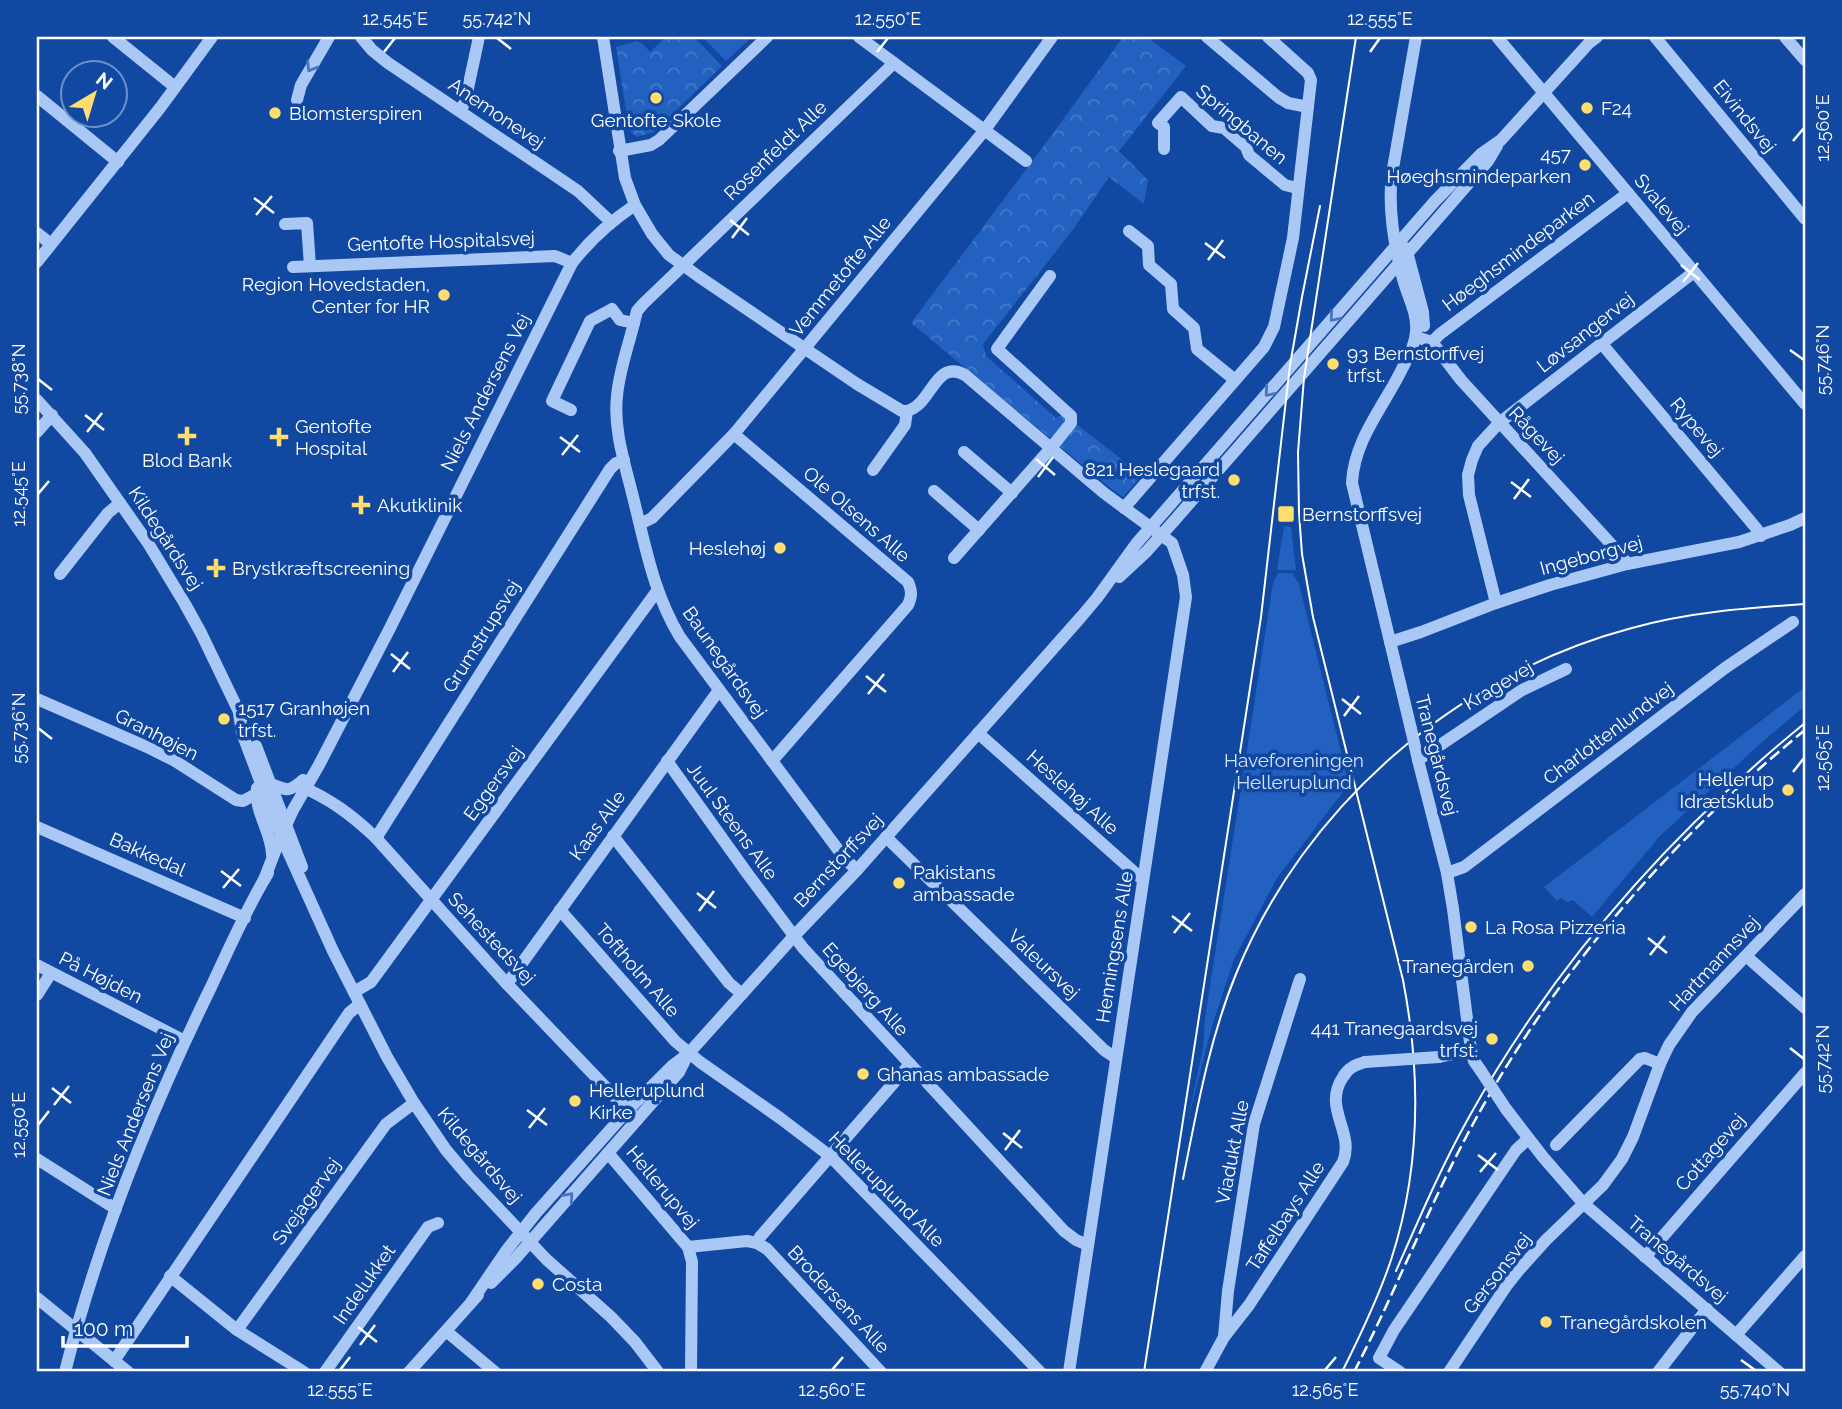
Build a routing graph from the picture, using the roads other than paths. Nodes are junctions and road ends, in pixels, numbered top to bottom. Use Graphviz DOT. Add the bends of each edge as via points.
graph roads {
  1 [pos="113,37"];
  2 [pos="212,37"];
  3 [pos="329,37"];
  4 [pos="360,37"];
  5 [pos="479,37"];
  6 [pos="603,37"];
  7 [pos="767,37"];
  8 [pos="859,37"];
  9 [pos="1034,37"];
  10 [pos="1207,37"];
  11 [pos="1268,37"];
  12 [pos="1416,37"];
  13 [pos="1497,37"];
  14 [pos="1656,37"];
  15 [pos="1785,37"];
  16 [pos="1592,39"];
  17 [pos="1049,41"];
  18 [pos="1805,60"];
  19 [pos="894,64"];
  20 [pos="175,87"];
  21 [pos="1544,93"];
  22 [pos="37,96"];
  23 [pos="297,100"];
  24 [pos="1308,107"];
  25 [pos="460,111"];
  26 [pos="984,131"];
  27 [pos="1164,149"];
  28 [pos="619,151"];
  29 [pos="1026,161"];
  30 [pos="118,162"];
  31 [pos="1392,174"];
  32 [pos="1297,188"];
  33 [pos="1628,193"];
  34 [pos="635,205"];
  35 [pos="1805,219"];
  36 [pos="611,222"];
  37 [pos="285,224"];
  38 [pos="1129,231"];
  39 [pos="37,233"];
  40 [pos="51,244"];
  41 [pos="1399,250"];
  42 [pos="37,262"];
  43 [pos="572,263"];
  44 [pos="310,265"];
  45 [pos="683,265"];
  46 [pos="293,267"];
  47 [pos="1694,272"];
  48 [pos="1049,276"];
  49 [pos="634,323"];
  50 [pos="1424,339"];
  51 [pos="1602,344"];
  52 [pos="804,349"];
  53 [pos="1235,380"];
  54 [pos="37,400"];
  55 [pos="1805,404"];
  56 [pos="571,410"];
  57 [pos="907,411"];
  58 [pos="52,415"];
  59 [pos="1499,423"];
  60 [pos="37,432"];
  61 [pos="734,434"];
  62 [pos="1051,448"];
  63 [pos="964,452"];
  64 [pos="624,460"];
  65 [pos="873,470"];
  66 [pos="934,491"];
  67 [pos="1012,493"];
  68 [pos="120,503"];
  69 [pos="1124,508"];
  70 [pos="1805,518"];
  71 [pos="640,524"];
  72 [pos="979,530"];
  73 [pos="1156,531"];
  74 [pos="1760,536"];
  75 [pos="954,558"];
  76 [pos="1627,564"];
  77 [pos="60,574"];
  78 [pos="657,591"];
  79 [pos="1496,603"];
  80 [pos="1793,622"];
  81 [pos="1390,642"];
  82 [pos="1566,669"];
  83 [pos="719,690"];
  84 [pos="37,699"];
  85 [pos="239,713"];
  86 [pos="978,733"];
  87 [pos="1418,760"];
  88 [pos="667,761"];
  89 [pos="772,761"];
  90 [pos="258,778"];
  91 [pos="271,784"];
  92 [pos="305,788"];
  93 [pos="256,794"];
  94 [pos="37,827"];
  95 [pos="286,835"];
  96 [pos="613,836"];
  97 [pos="886,837"];
  98 [pos="376,838"];
  99 [pos="271,860"];
  100 [pos="856,870"];
  101 [pos="1447,873"];
  102 [pos="264,880"];
  103 [pos="1143,880"];
  104 [pos="1805,894"];
  105 [pos="431,900"];
  106 [pos="560,910"];
  107 [pos="244,918"];
  108 [pos="794,936"];
  109 [pos="1746,956"];
  110 [pos="37,965"];
  111 [pos="51,973"];
  112 [pos="1300,979"];
  113 [pos="507,984"];
  114 [pos="354,992"];
  115 [pos="742,994"];
  116 [pos="37,995"];
  117 [pos="360,1004"];
  118 [pos="1805,1008"];
  119 [pos="184,1041"];
  120 [pos="1472,1050"];
  121 [pos="689,1053"];
  122 [pos="1116,1058"];
  123 [pos="1660,1064"];
  124 [pos="909,1065"];
  125 [pos="1805,1073"];
  126 [pos="414,1103"];
  127 [pos="632,1116"];
  128 [pos="1528,1139"];
  129 [pos="1556,1145"];
  130 [pos="608,1153"];
  131 [pos="830,1156"];
  132 [pos="37,1158"];
  133 [pos="1583,1203"];
  134 [pos="116,1209"];
  135 [pos="438,1223"];
  136 [pos="525,1237"];
  137 [pos="757,1243"];
  138 [pos="1088,1245"];
  139 [pos="688,1247"];
  140 [pos="1805,1256"];
  141 [pos="1644,1257"];
  142 [pos="170,1276"];
  143 [pos="1227,1296"];
  144 [pos="37,1298"];
  145 [pos="1249,1305"];
  146 [pos="1707,1309"];
  147 [pos="76,1328"];
  148 [pos="237,1330"];
  149 [pos="446,1331"];
  150 [pos="1737,1335"];
  151 [pos="1224,1337"];
  152 [pos="114,1360"];
  153 [pos="65,1372"];
  154 [pos="128,1372"];
  155 [pos="304,1372"];
  156 [pos="325,1372"];
  157 [pos="409,1372"];
  158 [pos="495,1372"];
  159 [pos="658,1372"];
  160 [pos="691,1372"];
  161 [pos="704,1372"];
  162 [pos="881,1372"];
  163 [pos="1040,1372"];
  164 [pos="1069,1372"];
  165 [pos="1205,1372"];
  166 [pos="1400,1372"];
  167 [pos="1449,1372"];
  168 [pos="1658,1372"];
  169 [pos="1779,1372"];
  1 -- 20 [label="street"];
  2 -- 20 [label="street"];
  3 -- 23 [label="street, one-way"];
  4 -- 25 [label="street, Anemonevej" via="388,63"];
  5 -- 25 [label="street"];
  6 -- 28 [label="street"];
  7 -- 28 [label="street" via="659,140"];
  8 -- 19 [label="street"];
  9 -- 17 [label="street"];
  10 -- 24 [label="street" via="1278,97"];
  11 -- 24 [label="street, Springbanen" via="1308,74"];
  12 -- 31 [label="street"];
  13 -- 21 [label="street, Svalevej"];
  14 -- 35 [label="street, Eivindsvej"];
  15 -- 18 [label="street"];
  16 -- 21 [label="street, Bernstorffsvej"];
  17 -- 26 [label="street, Vemmetofte Alle"];
  19 -- 26 [label="street"];
  19 -- 45 [label="street, Rosenfeldt Alle"];
  20 -- 30 [label="street"];
  21 -- 33 [label="street, Svalevej"];
  21 -- 41 [label="street, Bernstorffsvej" via="1452,184"];
  22 -- 30 [label="street"];
  24 -- 32 [label="street, Springbanen"];
  25 -- 36 [label="street, Anemonevej" via="578,191"];
  26 -- 29 [label="street"];
  26 -- 52 [label="street, Vemmetofte Alle"];
  27 -- 32 [label="street, Springbanen" via="1164,127 1158,122 1181,97 1212,126 1224,128 1285,185"];
  28 -- 34 [label="street"];
  30 -- 40 [label="street"];
  31 -- 41 [label="street"];
  31 -- 41 [label="street" via="1385,191 1385,211 1390,247"];
  32 -- 53 [label="street, Springbanen" via="1293,238 1274,327 1264,347"];
  33 -- 47 [label="street, Svalevej"];
  33 -- 50 [label="street, Høeghsmindeparken" via="1440,334"];
  34 -- 36 [label="street, Niels Andersens Vej"];
  34 -- 45 [label="street" via="652,234"];
  36 -- 43 [label="street, Niels Andersens Vej"];
  37 -- 44 [label="street" via="307,223"];
  38 -- 53 [label="street" via="1148,246 1149,265 1171,284 1173,309 1194,328 1197,349"];
  39 -- 40 [label="street"];
  40 -- 42 [label="street"];
  41 -- 50 [label="street" via="1423,312"];
  41 -- 73 [label="street, Bernstorffsvej"];
  43 -- 44 [label="street, Gentofte Hospitalsvej" via="555,256"];
  43 -- 92 [label="street, Niels Andersens Vej"];
  44 -- 46 [label="street, Gentofte Hospitalsvej"];
  45 -- 49 [label="street, Baunegårdsvej" via="637,311"];
  45 -- 52 [label="street"];
  47 -- 51 [label="street, Løvsangervej"];
  47 -- 55 [label="street, Svalevej"];
  48 -- 62 [label="street" via="997,349 1071,415 1071,423"];
  49 -- 56 [label="street" via="620,320 612,309 590,321 552,401"];
  49 -- 64 [label="street, Baunegårdsvej" via="617,396"];
  50 -- 59 [label="street, Rågevej"];
  50 -- 81 [label="street, Tranegårdsvej" via="1359,447 1353,472"];
  51 -- 59 [label="street, Løvsangervej"];
  51 -- 74 [label="street, Rypevej"];
  52 -- 57 [label="street"];
  52 -- 61 [label="street, Vemmetofte Alle"];
  53 -- 69 [label="street, Springbanen"];
  54 -- 58 [label="street, Kildegårdsvej"];
  57 -- 62 [label="street" via="917,408 941,376 952,370 965,375"];
  57 -- 65 [label="street" via="905,425"];
  58 -- 60 [label="street"];
  58 -- 68 [label="street, Kildegårdsvej"];
  59 -- 76 [label="street, Rågevej"];
  59 -- 79 [label="street, Løvsangervej" via="1478,446 1468,475"];
  61 -- 71 [label="street, Vemmetofte Alle" via="652,518"];
  61 -- 89 [label="street, Ole Olsens Alle" via="911,589 908,605"];
  62 -- 67 [label="street"];
  62 -- 69 [label="street"];
  63 -- 67 [label="street"];
  64 -- 71 [label="street, Baunegårdsvej"];
  64 -- 98 [label="street, Grumstrupsvej" via="611,469"];
  66 -- 72 [label="street"];
  67 -- 72 [label="street"];
  68 -- 77 [label="street"];
  68 -- 85 [label="street, Kildegårdsvej" via="185,604"];
  69 -- 73 [label="street"];
  70 -- 74 [label="street, Ingeborgvej"];
  71 -- 78 [label="street, Baunegårdsvej"];
  72 -- 75 [label="street"];
  73 -- 86 [label="street, Bernstorffsvej" via="1146,552 1097,598"];
  73 -- 103 [label="street, Henningsens Alle" via="1174,545 1186,597"];
  74 -- 76 [label="street, Ingeborgvej"];
  76 -- 79 [label="street, Ingeborgvej"];
  78 -- 83 [label="street, Baunegårdsvej" via="680,637"];
  78 -- 105 [label="street, Eggersvej"];
  79 -- 81 [label="street, Ingeborgvej"];
  80 -- 101 [label="street, Charlottenlundvej" via="1725,668 1464,867"];
  81 -- 87 [label="street, Tranegårdsvej, bridge"];
  82 -- 87 [label="street, Kragevej" via="1522,690"];
  83 -- 88 [label="street, Kaas Alle"];
  83 -- 89 [label="street, Baunegårdsvej"];
  84 -- 93 [label="street, Granhøjen" via="175,761 236,800"];
  85 -- 90 [label="street, Kildegårdsvej"];
  85 -- 91 [label="street, Kildegårdsvej"];
  86 -- 97 [label="street, Bernstorffsvej"];
  86 -- 103 [label="street, Heslehøj Alle"];
  87 -- 101 [label="street, Tranegårdsvej"];
  88 -- 96 [label="street, Kaas Alle"];
  88 -- 108 [label="street, Juul Steens Alle"];
  89 -- 100 [label="street, Baunegårdsvej"];
  90 -- 93 [label="street, Kildegårdsvej"];
  90 -- 95 [label="street, Kildegårdsvej"];
  91 -- 92 [label="street" via="286,790"];
  91 -- 95 [label="street, Kildegårdsvej"];
  92 -- 95 [label="street, Niels Andersens Vej"];
  92 -- 98 [label="street, Sehestedsvej" via="332,801"];
  93 -- 99 [label="street, Kildegårdsvej" via="272,846"];
  94 -- 107 [label="street, Bakkedal"];
  95 -- 99 [label="street, Niels Andersens Vej"];
  95 -- 102 [label="street, Niels Andersens Vej"];
  95 -- 114 [label="street, Kildegårdsvej" via="322,927"];
  96 -- 106 [label="street, Kaas Alle"];
  96 -- 115 [label="street"];
  97 -- 100 [label="street, Bernstorffsvej"];
  97 -- 122 [label="street, Valeursvej"];
  98 -- 105 [label="street, Sehestedsvej"];
  99 -- 102 [label="street, Niels Andersens Vej"];
  100 -- 108 [label="street, Bernstorffsvej"];
  101 -- 120 [label="street, Tranegårdsvej"];
  102 -- 107 [label="street, Niels Andersens Vej"];
  103 -- 122 [label="street, Henningsens Alle"];
  104 -- 109 [label="street, Hartmannsvej"];
  105 -- 113 [label="street, Sehestedsvej"];
  105 -- 114 [label="street, Eggersvej" via="371,982"];
  106 -- 113 [label="street, Kaas Alle"];
  106 -- 121 [label="street, Toftholm Alle"];
  107 -- 119 [label="street, Niels Andersens Vej"];
  108 -- 115 [label="street, Bernstorffsvej"];
  108 -- 124 [label="street, Egebjerg Alle"];
  109 -- 118 [label="street"];
  109 -- 123 [label="street, Hartmannsvej" via="1682,1025"];
  110 -- 111 [label="street, På Højden"];
  111 -- 116 [label="street"];
  111 -- 119 [label="street, På Højden"];
  112 -- 143 [label="street, Viadukt Alle" via="1254,1124"];
  113 -- 127 [label="street, Sehestedsvej"];
  114 -- 117 [label="street, Kildegårdsvej"];
  115 -- 121 [label="street, Bernstorffsvej"];
  117 -- 126 [label="street, Kildegårdsvej"];
  117 -- 142 [label="street" via="349,1013"];
  119 -- 134 [label="street, Niels Andersens Vej"];
  120 -- 128 [label="street, Tranegårdsvej, bridge" via="1474,1061"];
  120 -- 145 [label="street, Taffelbays Alle, bridge" via="1365,1062 1347,1070 1335,1104 1346,1155"];
  121 -- 127 [label="street, Bernstorffsvej" via="679,1072"];
  121 -- 131 [label="street, Helleruplund Alle"];
  122 -- 138 [label="street, Henningsens Alle"];
  123 -- 129 [label="street" via="1640,1059"];
  123 -- 133 [label="street, Hartmannsvej" via="1627,1151 1603,1185"];
  124 -- 131 [label="street"];
  124 -- 138 [label="street, Egebjerg Alle" via="1065,1231"];
  125 -- 141 [label="street, Cottagevej"];
  126 -- 136 [label="street, Kildegårdsvej" via="457,1163"];
  126 -- 148 [label="street, Svejagervej" via="386,1124"];
  127 -- 130 [label="street, Bernstorffsvej"];
  127 -- 136 [label="street, Bernstorffsvej"];
  128 -- 133 [label="street, Tranegårdsvej"];
  128 -- 166 [label="street" via="1516,1150 1394,1330 1379,1358"];
  136 -- 130 [label="street, Bernstorffsvej, one-way"];
  130 -- 139 [label="street, Hellerupvej"];
  131 -- 137 [label="street"];
  131 -- 163 [label="street, Helleruplund Alle"];
  132 -- 134 [label="street"];
  133 -- 141 [label="street, Tranegårdsvej"];
  133 -- 167 [label="street, Gersonsvej" via="1507,1285"];
  134 -- 147 [label="street, Niels Andersens Vej"];
  135 -- 156 [label="street, Indelukket" via="428,1227"];
  136 -- 149 [label="street, Bernstorffsvej" via="515,1259"];
  136 -- 159 [label="street, Kildegårdsvej" via="611,1317"];
  137 -- 139 [label="street, Brodersens Alle"];
  137 -- 162 [label="street, Brodersens Alle"];
  138 -- 164 [label="street, Henningsens Alle"];
  139 -- 160 [label="street, Hellerupvej" via="692,1262"];
  140 -- 150 [label="street"];
  141 -- 146 [label="street, Tranegårdsvej"];
  142 -- 148 [label="street"];
  142 -- 152 [label="street"];
  143 -- 145 [label="street" via="1238,1307"];
  143 -- 151 [label="street, Viadukt Alle"];
  144 -- 147 [label="street"];
  145 -- 151 [label="street, Taffelbays Alle"];
  146 -- 150 [label="street, Tranegårdsvej"];
  146 -- 168 [label="street"];
  147 -- 152 [label="street"];
  147 -- 153 [label="street, Niels Andersens Vej"];
  148 -- 155 [label="street"];
  149 -- 157 [label="street, Bernstorffsvej"];
  149 -- 158 [label="street"];
  150 -- 169 [label="street, Tranegårdsvej"];
  151 -- 165 [label="street, Taffelbays Alle"];
  152 -- 154 [label="street"];
  160 -- 161 [label="street"];
}
